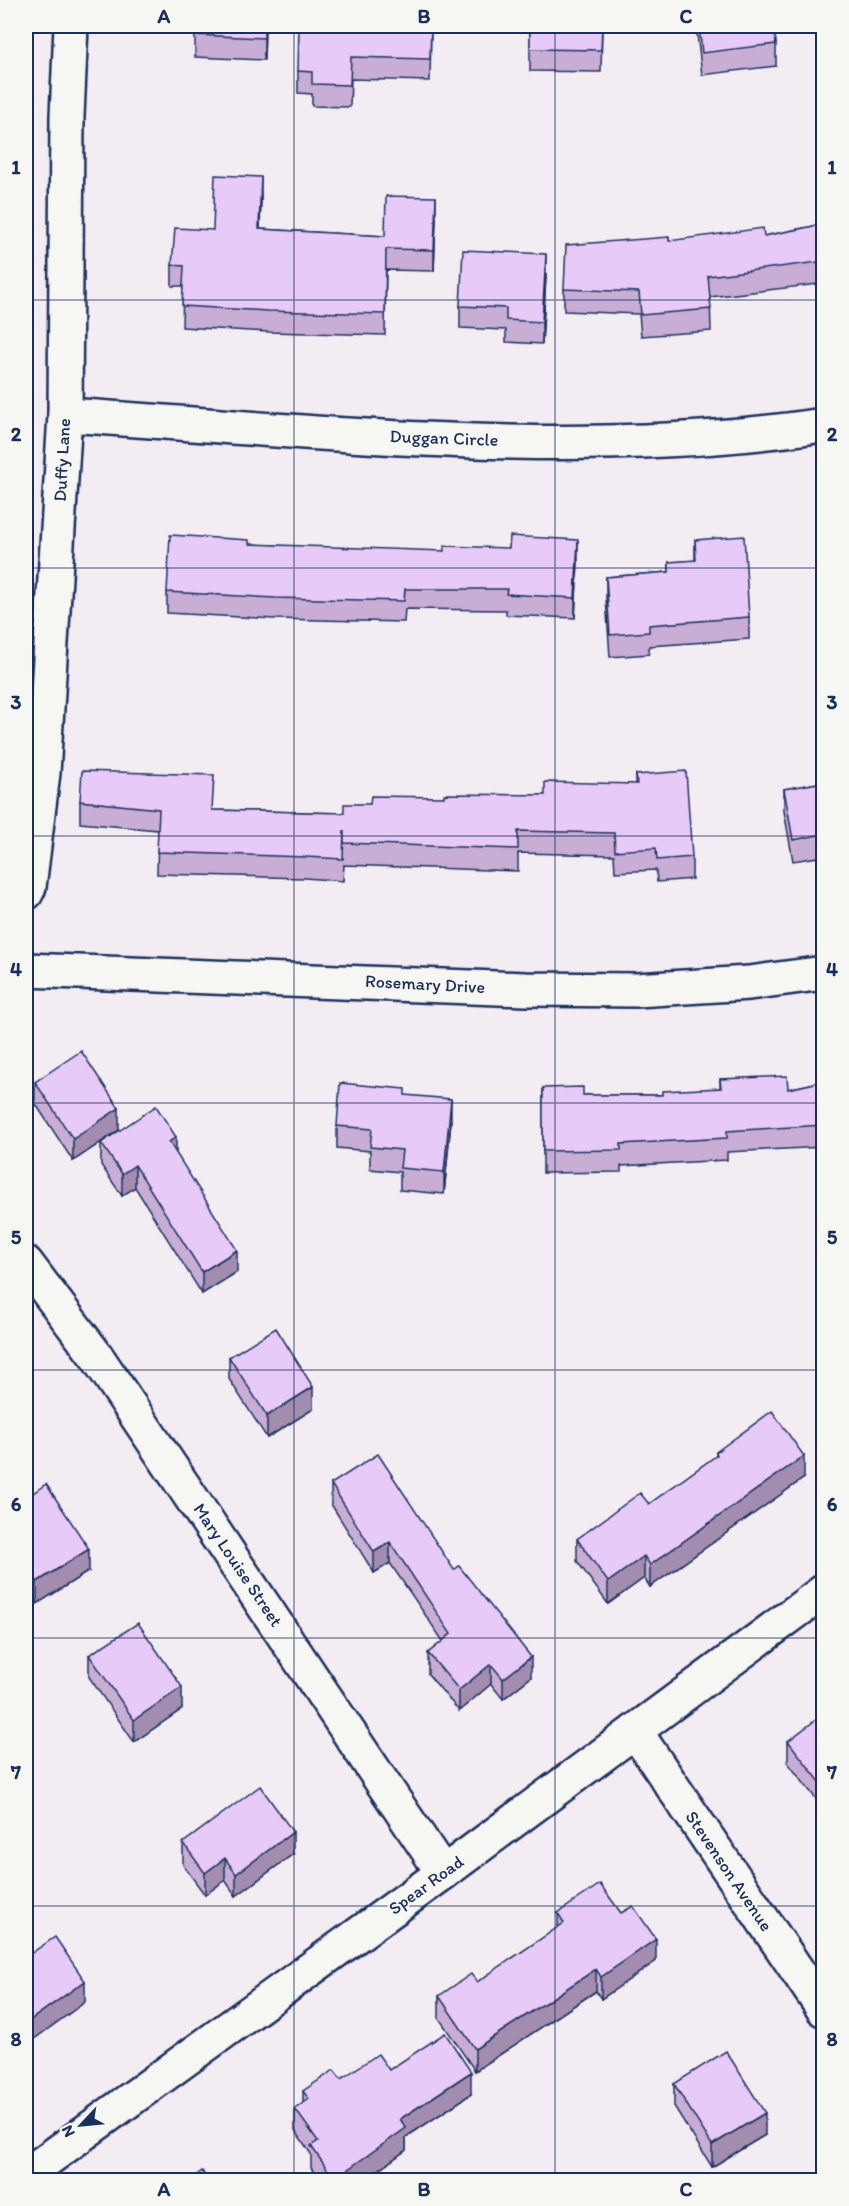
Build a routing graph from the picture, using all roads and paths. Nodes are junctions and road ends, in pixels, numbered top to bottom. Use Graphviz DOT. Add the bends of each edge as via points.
graph roads {
  1 [pos="71,26"];
  2 [pos="64,416"];
  3 [pos="824,424"];
  4 [pos="26,893"];
  5 [pos="26,970"];
  6 [pos="824,973"];
  7 [pos="26,1263"];
  8 [pos="824,1591"];
  9 [pos="635,1731"];
  10 [pos="443,1873"];
  11 [pos="824,2010"];
  12 [pos="26,2175"];
  1 -- 2 [label="street, Duffy Lane"];
  2 -- 3 [label="street, Duggan Circle" via="530,441 647,440"];
  2 -- 4 [label="street, Duffy Lane" via="43,773"];
  5 -- 6 [label="street, Rosemary Drive" via="636,990 749,983"];
  7 -- 10 [label="street, Mary Louise Street" via="97,1357"];
  8 -- 9 [label="street, Spear Road"];
  9 -- 10 [label="street, Spear Road"];
  9 -- 11 [label="street, Stevenson Avenue"];
  10 -- 12 [label="street, Spear Road"];
}
